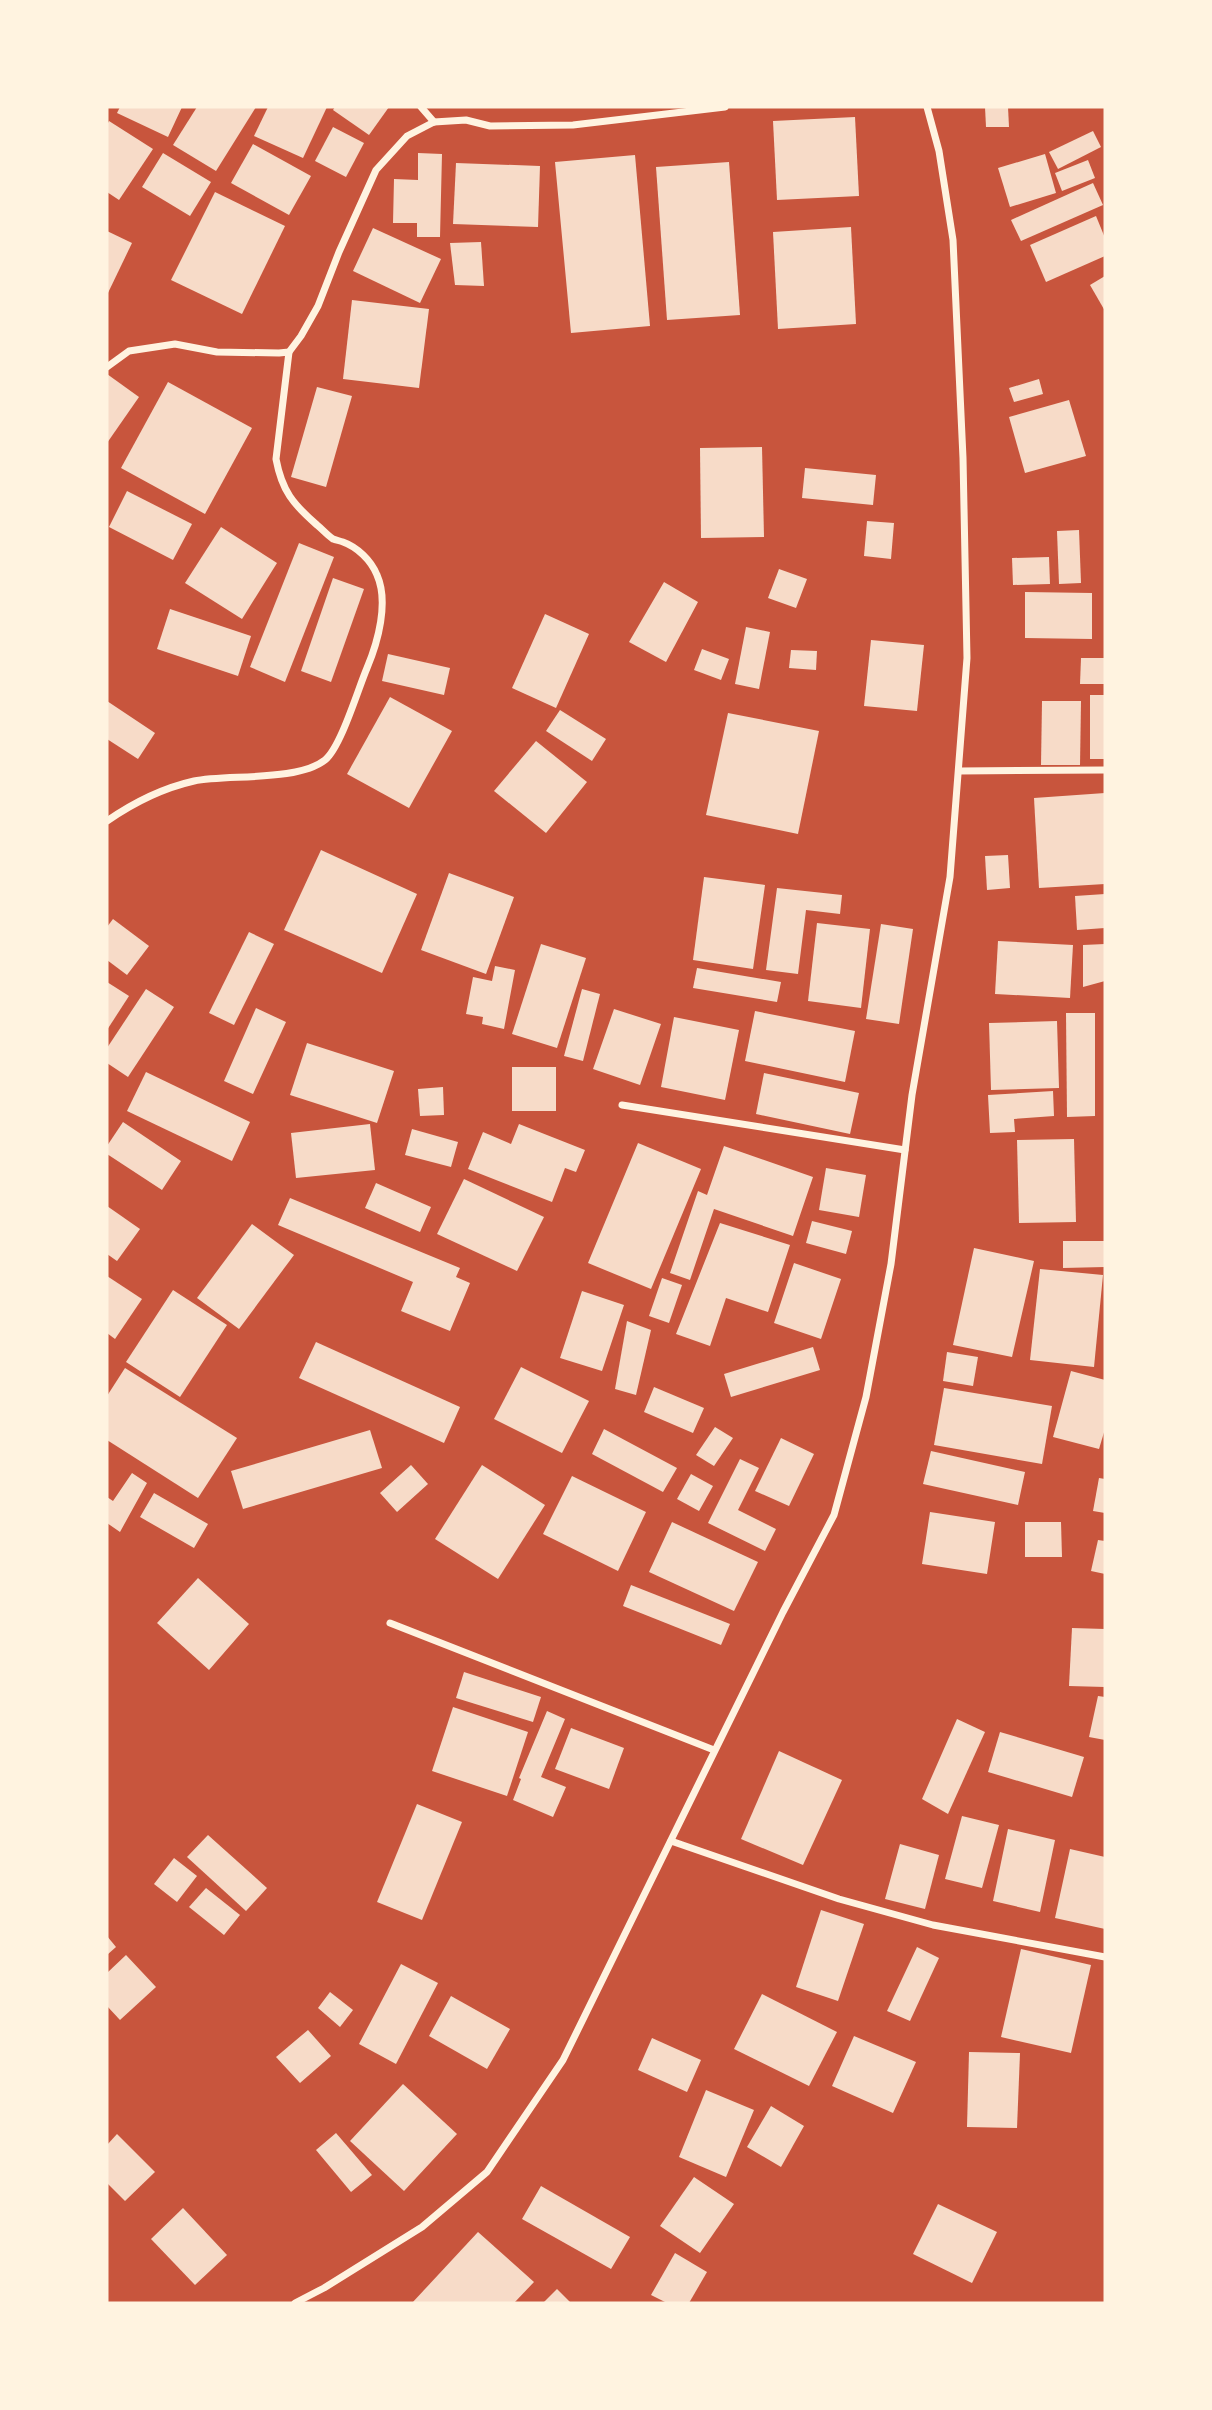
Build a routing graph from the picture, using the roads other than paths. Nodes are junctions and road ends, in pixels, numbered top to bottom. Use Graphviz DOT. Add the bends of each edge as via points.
graph roads {
  1 [pos="421,107"];
  2 [pos="725,107"];
  3 [pos="927,107"];
  4 [pos="434,122"];
  5 [pos="289,352"];
  6 [pos="107,367"];
  7 [pos="1105,770"];
  8 [pos="959,771"];
  9 [pos="107,821"];
  10 [pos="622,1105"];
  11 [pos="905,1150"];
  12 [pos="390,1623"];
  13 [pos="714,1750"];
  14 [pos="671,1841"];
  15 [pos="1105,1957"];
  16 [pos="295,2303"];
  1 -- 4 [label="street"];
  2 -- 4 [label="street" via="573,125"];
  3 -- 8 [label="street" via="953,240 967,658"];
  4 -- 5 [label="street" via="407,136 376,170 318,306"];
  5 -- 6 [label="street" via="217,352 175,344 128,351"];
  5 -- 9 [label="street" via="276,459 279,475 296,507 334,539 362,553 376,574 382,594 373,654 337,744 325,760 265,776 195,781 151,795"];
  7 -- 8 [label="street"];
  8 -- 11 [label="street" via="950,877"];
  10 -- 11 [label="street"];
  11 -- 13 [label="street" via="891,1264 866,1397 834,1515"];
  12 -- 13 [label="street"];
  13 -- 14 [label="street"];
  14 -- 15 [label="street" via="839,1899 933,1925"];
  14 -- 16 [label="street" via="563,2060 487,2172 422,2227"];
}
